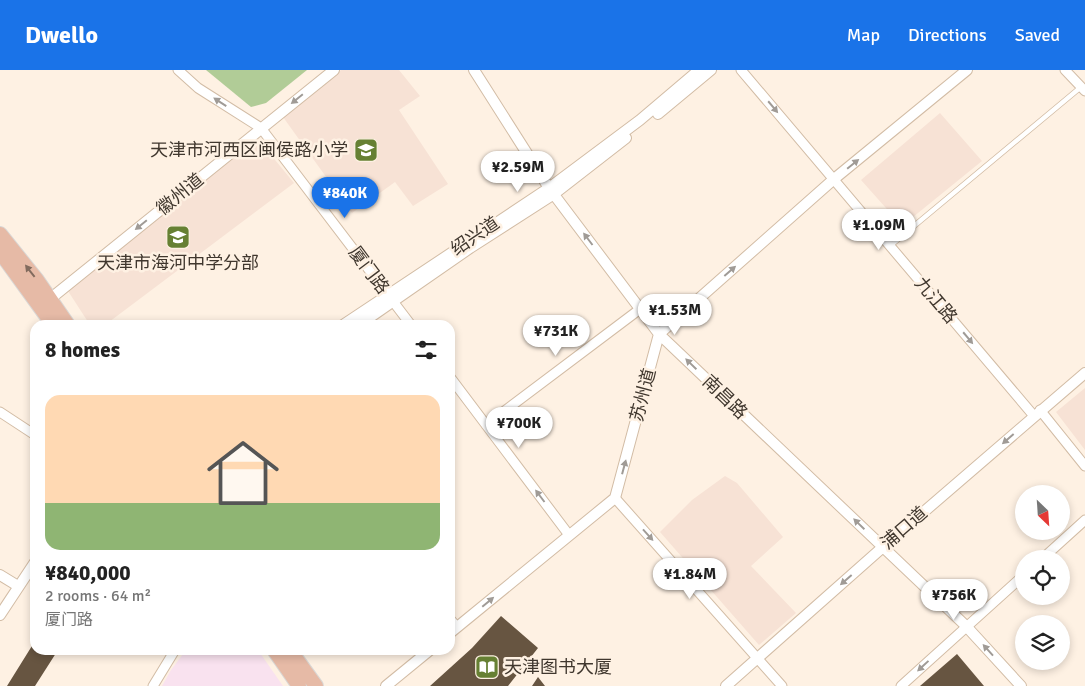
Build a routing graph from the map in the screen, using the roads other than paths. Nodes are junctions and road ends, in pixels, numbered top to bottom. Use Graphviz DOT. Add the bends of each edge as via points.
graph roads {
  1 [pos="178,70"];
  2 [pos="334,70"];
  3 [pos="474,70"];
  4 [pos="699,70"];
  5 [pos="711,70"];
  6 [pos="741,70"];
  7 [pos="968,70"];
  8 [pos="1065,70"];
  9 [pos="1083,89"];
  10 [pos="261,128"];
  11 [pos="834,179"];
  12 [pos="551,191"];
  13 [pos="0,234"];
  14 [pos="890,246"];
  15 [pos="0,252"];
  16 [pos="390,298"];
  17 [pos="50,299"];
  18 [pos="640,309"];
  19 [pos="49,320"];
  20 [pos="65,320"];
  21 [pos="352,320"];
  22 [pos="365,320"];
  23 [pos="407,320"];
  24 [pos="659,334"];
  25 [pos="1085,373"];
  26 [pos="455,384"];
  27 [pos="0,412"];
  28 [pos="1037,413"];
  29 [pos="486,425"];
  30 [pos="30,432"];
  31 [pos="1085,466"];
  32 [pos="615,498"];
  33 [pos="1085,520"];
  34 [pos="569,535"];
  35 [pos="883,547"];
  36 [pos="1052,550"];
  37 [pos="30,569"];
  38 [pos="0,575"];
  39 [pos="1015,583"];
  40 [pos="18,586"];
  41 [pos="0,615"];
  42 [pos="455,625"];
  43 [pos="966,626"];
  44 [pos="172,655"];
  45 [pos="277,655"];
  46 [pos="294,655"];
  47 [pos="424,655"];
  48 [pos="757,658"];
  49 [pos="153,686"];
  50 [pos="299,686"];
  51 [pos="316,686"];
  52 [pos="386,686"];
  53 [pos="726,686"];
  54 [pos="782,686"];
  55 [pos="901,686"];
  56 [pos="1021,686"];
  10 -- 1 [label="street, 厦门路, one-way" via="198,88"];
  2 -- 10 [label="street, 徽州道, one-way"];
  3 -- 12 [label="street, 南昌路"];
  4 -- 12 [label="street, 绍兴道"];
  5 -- 12 [label="street, 绍兴道"];
  6 -- 11 [label="street, 九江路, one-way"];
  11 -- 7 [label="street, one-way"];
  8 -- 9 [label="street"];
  9 -- 14 [label="lane"];
  10 -- 16 [label="street, 厦门路"];
  10 -- 17 [label="street, 徽州道, one-way"];
  11 -- 14 [label="street, 九江路"];
  24 -- 11 [label="street, one-way"];
  12 -- 16 [label="street, 绍兴道"];
  18 -- 12 [label="street, 南昌路, one-way"];
  17 -- 13 [label="main road, one-way"];
  14 -- 28 [label="street, 九江路, one-way"];
  15 -- 19 [label="main road"];
  16 -- 21 [label="street, 绍兴道"];
  16 -- 22 [label="street, 绍兴道"];
  16 -- 23 [label="street, 厦门路"];
  17 -- 20 [label="main road"];
  18 -- 24 [label="street, 南昌路"];
  18 -- 29 [label="street"];
  32 -- 24 [label="street, 苏州道, one-way"];
  35 -- 24 [label="street, 南昌路, one-way"];
  25 -- 28 [label="street, 浦口道"];
  26 -- 29 [label="street"];
  27 -- 30 [label="street"];
  28 -- 31 [label="street, 九江路"];
  28 -- 35 [label="street, 浦口道, one-way"];
  34 -- 29 [label="street, one-way"];
  32 -- 34 [label="street"];
  32 -- 48 [label="street, one-way"];
  33 -- 36 [label="street"];
  42 -- 34 [label="street, one-way"];
  35 -- 43 [label="street, 南昌路"];
  35 -- 48 [label="street, 浦口道, one-way"];
  37 -- 40 [label="street"];
  38 -- 40 [label="street"];
  39 -- 43 [label="street"];
  40 -- 41 [label="street"];
  43 -- 55 [label="street, one-way"];
  56 -- 43 [label="street, 南昌路, one-way"];
  44 -- 49 [label="street"];
  45 -- 50 [label="main road"];
  46 -- 51 [label="main road"];
  47 -- 52 [label="street"];
  48 -- 53 [label="street, 浦口道"];
  48 -- 54 [label="street"];
}
